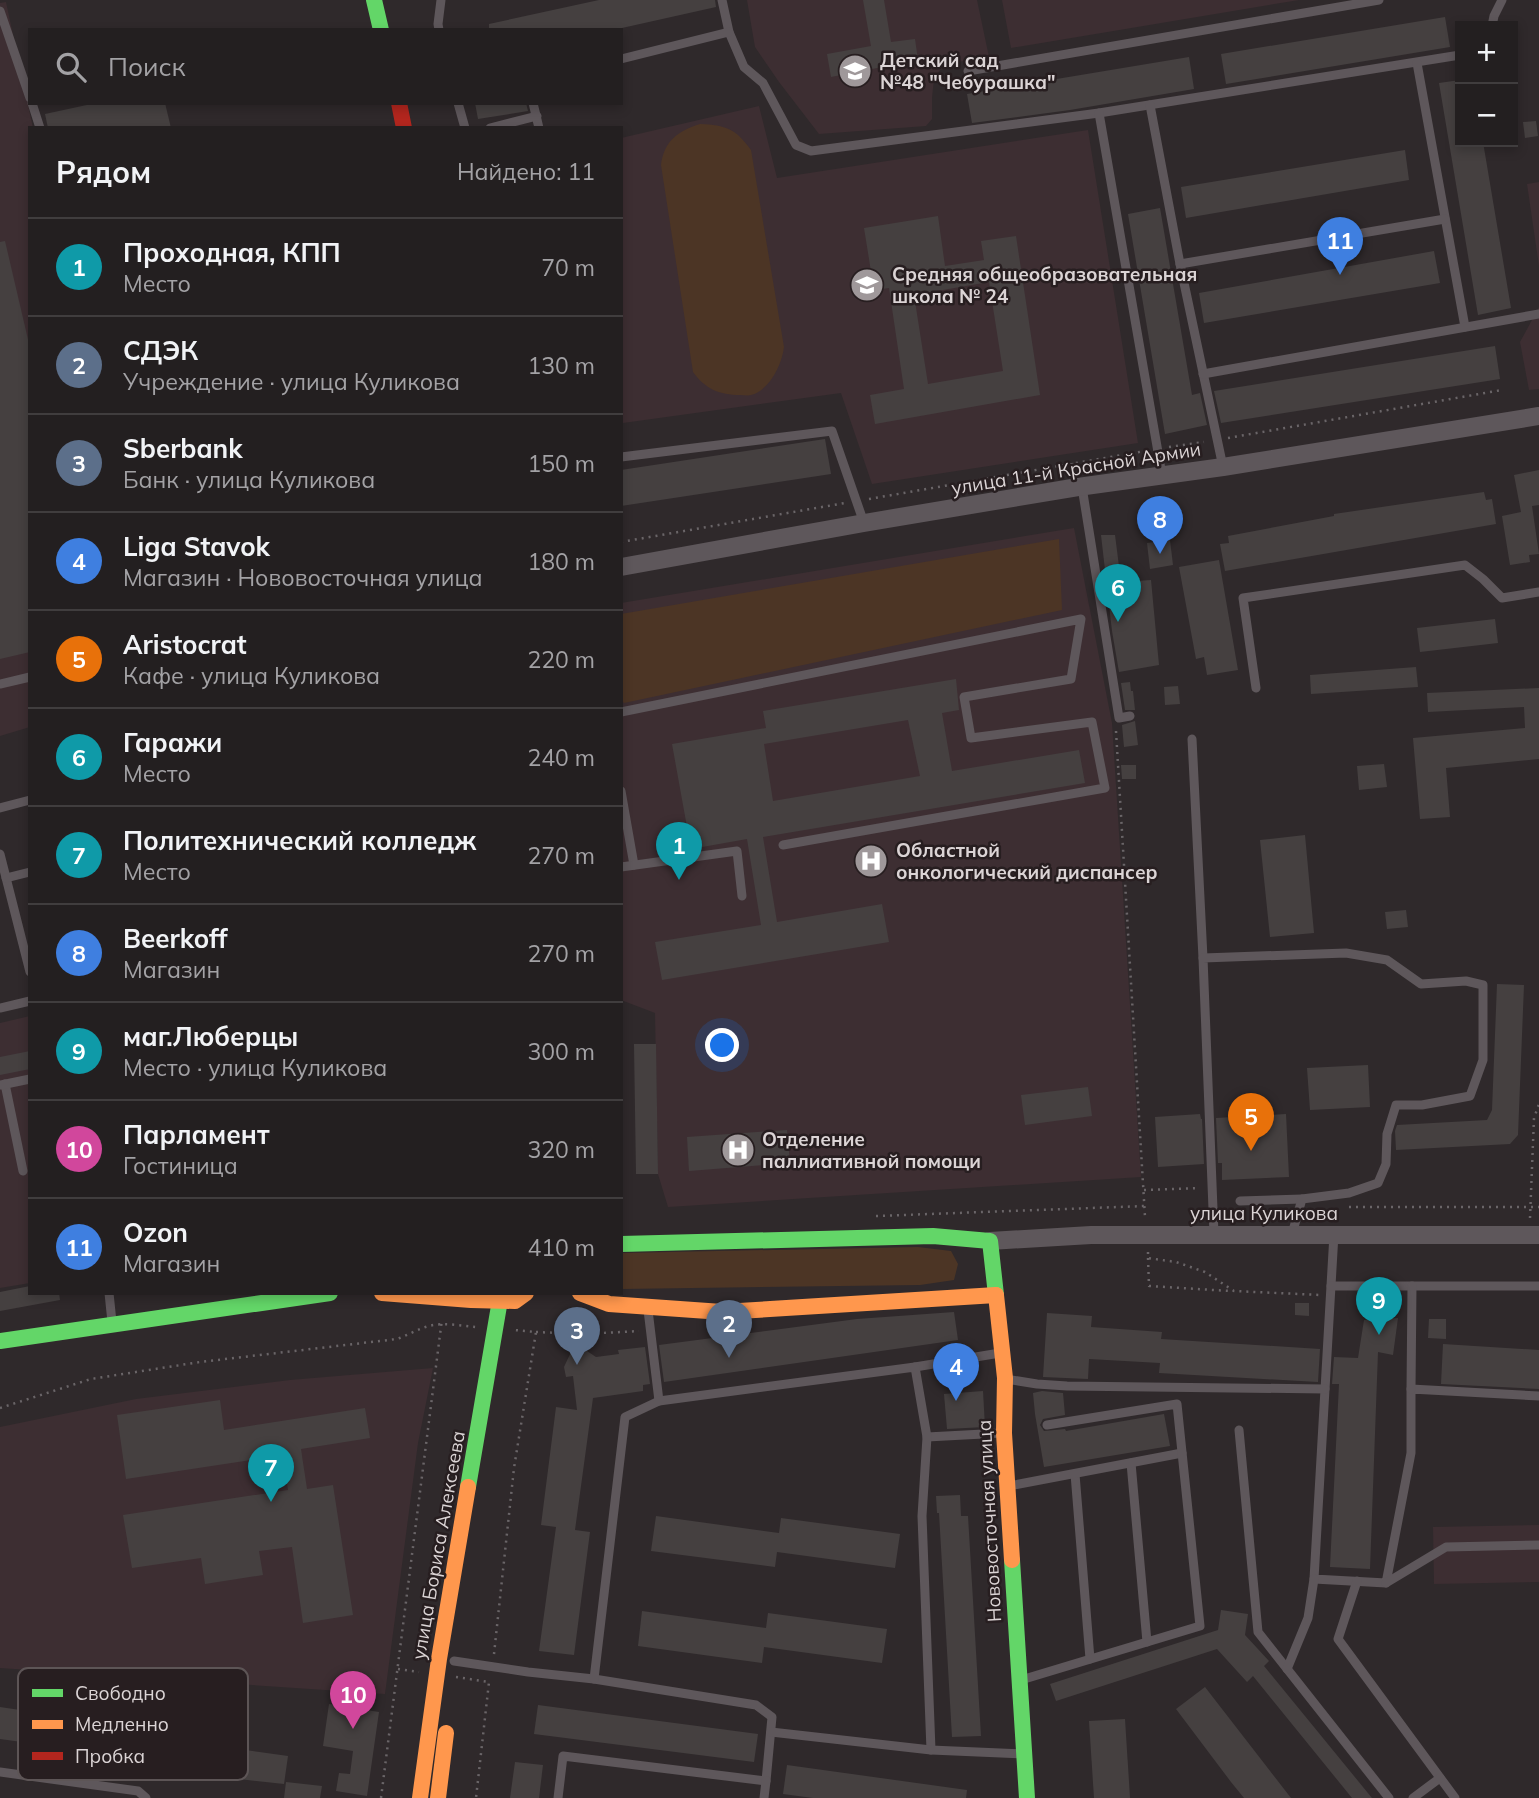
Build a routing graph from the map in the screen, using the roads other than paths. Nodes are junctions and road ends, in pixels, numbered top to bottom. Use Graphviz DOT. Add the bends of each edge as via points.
graph roads {
  1 [pos="374,0"];
  2 [pos="441,0"];
  3 [pos="722,0"];
  4 [pos="1379,0"];
  5 [pos="1502,0"];
  6 [pos="0,11"];
  7 [pos="1493,21"];
  8 [pos="381,28"];
  9 [pos="439,28"];
  10 [pos="729,33"];
  11 [pos="1455,56"];
  12 [pos="623,58"];
  13 [pos="1417,63"];
  14 [pos="968,71"];
  15 [pos="28,91"];
  16 [pos="33,105"];
  17 [pos="398,105"];
  18 [pos="459,105"];
  19 [pos="534,105"];
  20 [pos="1150,105"];
  21 [pos="1099,113"];
  22 [pos="537,116"];
  23 [pos="39,126"];
  24 [pos="404,126"];
  25 [pos="464,126"];
  26 [pos="498,126"];
  27 [pos="539,126"];
  28 [pos="1445,219"];
  29 [pos="1180,264"];
  30 [pos="1539,314"];
  31 [pos="1465,327"];
  32 [pos="1203,374"];
  33 [pos="1539,416"];
  34 [pos="623,457"];
  35 [pos="1223,467"];
  36 [pos="1162,475"];
  37 [pos="1080,487"];
  38 [pos="864,523"];
  39 [pos="623,567"];
  40 [pos="1539,592"];
  41 [pos="28,677"];
  42 [pos="0,684"];
  43 [pos="1256,688"];
  44 [pos="623,712"];
  45 [pos="1130,716"];
  46 [pos="1192,739"];
  47 [pos="28,801"];
  48 [pos="623,802"];
  49 [pos="0,808"];
  50 [pos="783,845"];
  51 [pos="0,854"];
  52 [pos="634,865"];
  53 [pos="623,867"];
  54 [pos="28,872"];
  55 [pos="6,878"];
  56 [pos="742,896"];
  57 [pos="1203,958"];
  58 [pos="28,964"];
  59 [pos="28,1001"];
  60 [pos="0,1008"];
  61 [pos="28,1079"];
  62 [pos="2,1084"];
  63 [pos="23,1171"];
  64 [pos="1302,1199"];
  65 [pos="1240,1201"];
  66 [pos="1214,1234"];
  67 [pos="1292,1234"];
  68 [pos="1334,1234"];
  69 [pos="1534,1235"];
  70 [pos="990,1241"];
  71 [pos="623,1244"];
  72 [pos="1412,1286"];
  73 [pos="1539,1286"];
  74 [pos="1331,1291"];
  75 [pos="109,1295"];
  76 [pos="308,1295"];
  77 [pos="409,1295"];
  78 [pos="582,1295"];
  79 [pos="996,1295"];
  80 [pos="514,1298"];
  81 [pos="648,1308"];
  82 [pos="112,1324"];
  83 [pos="0,1341"];
  84 [pos="1001,1353"];
  85 [pos="915,1367"];
  86 [pos="1005,1378"];
  87 [pos="1325,1389"];
  88 [pos="1411,1389"];
  89 [pos="1539,1396"];
  90 [pos="659,1401"];
  91 [pos="1047,1425"];
  92 [pos="1240,1430"];
  93 [pos="1004,1433"];
  94 [pos="927,1437"];
  95 [pos="1182,1453"];
  96 [pos="1131,1462"];
  97 [pos="1075,1474"];
  98 [pos="1007,1487"];
  99 [pos="1539,1545"];
  100 [pos="1314,1579"];
  101 [pos="1357,1581"];
  102 [pos="1386,1583"];
  103 [pos="1147,1642"];
  104 [pos="1090,1659"];
  105 [pos="1287,1669"];
  106 [pos="448,1670"];
  107 [pos="594,1679"];
  108 [pos="1019,1680"];
  109 [pos="448,1717"];
  110 [pos="771,1732"];
  111 [pos="931,1750"];
  112 [pos="1024,1754"];
  113 [pos="0,1772"];
  114 [pos="18,1774"];
  115 [pos="1440,1778"];
  116 [pos="58,1780"];
  117 [pos="766,1781"];
  118 [pos="146,1798"];
  119 [pos="420,1798"];
  120 [pos="438,1798"];
  121 [pos="558,1798"];
  122 [pos="764,1798"];
  123 [pos="1027,1798"];
  124 [pos="1389,1798"];
  125 [pos="1413,1798"];
  126 [pos="1455,1798"];
  1 -- 8 [label="main road"];
  2 -- 9 [label="lane"];
  3 -- 10 [label="lane"];
  4 -- 14 [label="lane"];
  5 -- 7 [label="lane"];
  6 -- 15 [label="lane"];
  10 -- 12 [label="lane"];
  10 -- 21 [label="lane" via="744,67 763,83 796,145 811,151"];
  11 -- 13 [label="lane"];
  13 -- 20 [label="lane"];
  13 -- 28 [label="lane"];
  16 -- 23 [label="lane"];
  17 -- 24 [label="main road"];
  18 -- 25 [label="lane"];
  19 -- 22 [label="lane"];
  20 -- 21 [label="lane"];
  20 -- 29 [label="lane"];
  21 -- 36 [label="lane"];
  22 -- 26 [label="lane"];
  22 -- 27 [label="lane"];
  28 -- 29 [label="lane"];
  28 -- 31 [label="lane"];
  29 -- 32 [label="lane"];
  30 -- 31 [label="lane"];
  31 -- 32 [label="lane"];
  32 -- 35 [label="lane"];
  33 -- 35 [label="street, улица 11-й Красной Армии"];
  34 -- 38 [label="lane" via="832,431"];
  35 -- 36 [label="street, улица 11-й Красной Армии"];
  36 -- 37 [label="street, улица 11-й Красной Армии"];
  37 -- 38 [label="street, улица 11-й Красной Армии"];
  37 -- 45 [label="lane" via="1119,718"];
  38 -- 39 [label="street, улица 11-й Красной Армии"];
  40 -- 43 [label="lane" via="1502,598 1465,565 1243,598"];
  41 -- 42 [label="lane"];
  44 -- 50 [label="lane" via="1081,619 1071,679 964,697 971,738 1092,722 1105,788"];
  46 -- 57 [label="lane"];
  47 -- 49 [label="lane"];
  48 -- 52 [label="lane"];
  51 -- 55 [label="lane"];
  52 -- 53 [label="lane"];
  52 -- 56 [label="lane" via="737,851"];
  54 -- 55 [label="lane"];
  55 -- 58 [label="lane"];
  57 -- 64 [label="lane" via="1346,953 1387,960 1421,984 1466,981 1483,985 1483,1060 1470,1096 1396,1105 1387,1135 1386,1164 1378,1183 1349,1193"];
  57 -- 66 [label="lane"];
  59 -- 60 [label="lane"];
  61 -- 62 [label="lane"];
  62 -- 63 [label="lane"];
  64 -- 65 [label="lane"];
  64 -- 67 [label="lane"];
  66 -- 67 [label="street, улица Куликова"];
  66 -- 70 [label="street, улица Куликова"];
  67 -- 68 [label="street, улица Куликова"];
  68 -- 69 [label="street, улица Куликова"];
  68 -- 74 [label="lane"];
  70 -- 71 [label="main road" via="933,1236"];
  70 -- 79 [label="main road, Нововосточная улица"];
  72 -- 73 [label="lane"];
  72 -- 74 [label="lane"];
  72 -- 88 [label="lane"];
  74 -- 87 [label="lane"];
  75 -- 82 [label="lane"];
  76 -- 82 [label="main road"];
  77 -- 80 [label="main road"];
  78 -- 81 [label="main road" via="609,1304"];
  79 -- 81 [label="main road" via="722,1312"];
  79 -- 84 [label="main road, Нововосточная улица"];
  80 -- 106 [label="main road, улица Бориса Алексеева" via="503,1329"];
  81 -- 90 [label="lane"];
  82 -- 83 [label="main road"];
  84 -- 85 [label="lane"];
  84 -- 86 [label="main road, Нововосточная улица"];
  85 -- 90 [label="lane"];
  85 -- 94 [label="lane"];
  86 -- 87 [label="lane" via="1067,1386"];
  86 -- 93 [label="main road, Нововосточная улица"];
  87 -- 100 [label="lane"];
  88 -- 89 [label="lane"];
  88 -- 102 [label="lane" via="1411,1453"];
  90 -- 107 [label="lane" via="625,1418"];
  91 -- 95 [label="lane" via="1177,1404"];
  92 -- 105 [label="lane" via="1258,1632"];
  93 -- 94 [label="lane"];
  93 -- 98 [label="main road, Нововосточная улица"];
  94 -- 111 [label="lane" via="922,1517"];
  95 -- 96 [label="lane"];
  95 -- 103 [label="lane" via="1200,1626"];
  96 -- 97 [label="lane"];
  96 -- 103 [label="lane"];
  97 -- 98 [label="lane"];
  97 -- 104 [label="lane"];
  98 -- 108 [label="main road, Нововосточная улица"];
  99 -- 102 [label="lane" via="1446,1546"];
  100 -- 101 [label="lane"];
  100 -- 105 [label="lane" via="1308,1619"];
  101 -- 102 [label="lane"];
  101 -- 115 [label="lane" via="1338,1639"];
  103 -- 104 [label="lane"];
  104 -- 108 [label="lane"];
  105 -- 124 [label="lane"];
  106 -- 107 [label="lane" via="492,1667"];
  106 -- 119 [label="main road, улица Бориса Алексеева"];
  107 -- 110 [label="lane" via="756,1706 772,1717"];
  108 -- 112 [label="main road, Нововосточная улица"];
  109 -- 120 [label="main road"];
  110 -- 111 [label="lane"];
  110 -- 117 [label="lane"];
  111 -- 112 [label="lane"];
  112 -- 123 [label="main road, Нововосточная улица"];
  113 -- 114 [label="lane"];
  115 -- 125 [label="lane"];
  115 -- 126 [label="lane"];
  116 -- 118 [label="lane" via="138,1791"];
  117 -- 121 [label="lane" via="564,1756"];
  117 -- 122 [label="lane"];
}
